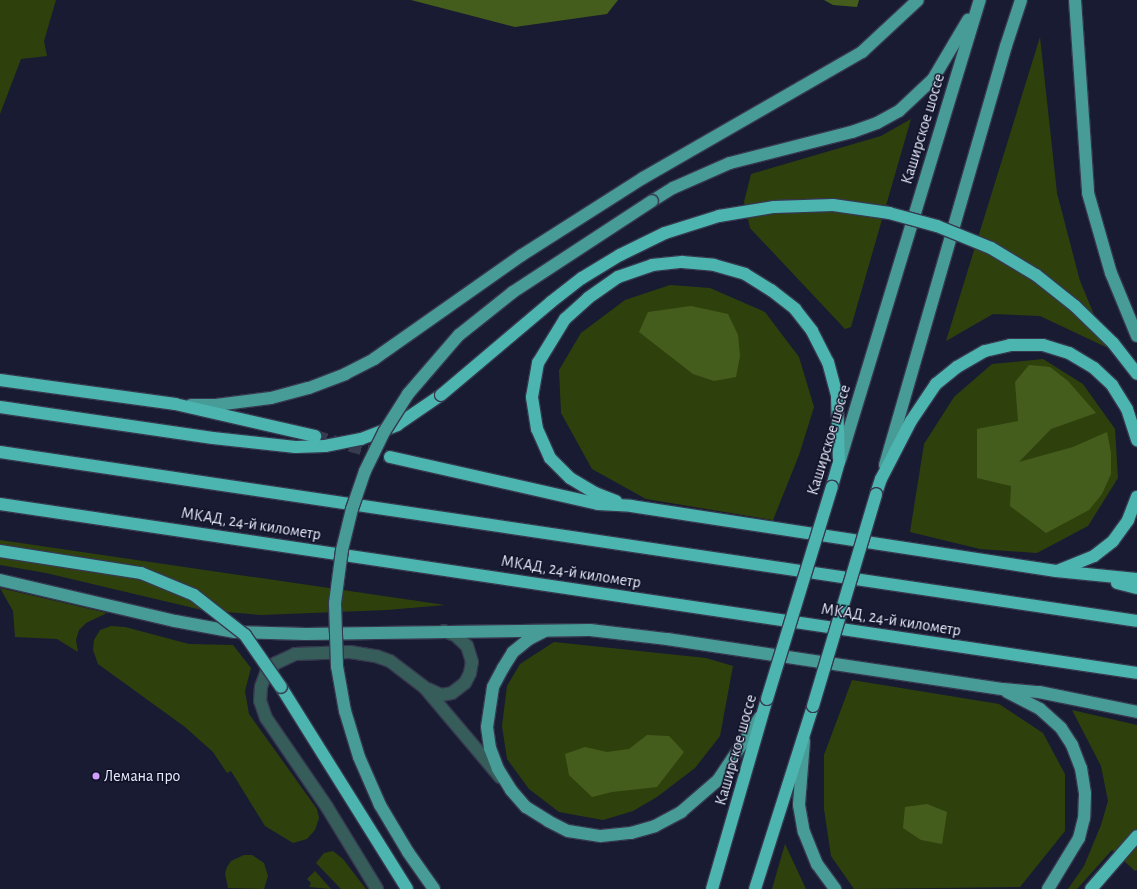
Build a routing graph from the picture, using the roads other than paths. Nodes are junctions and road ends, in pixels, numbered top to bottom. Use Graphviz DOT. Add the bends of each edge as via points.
graph roads {
  1 [pos="918,0"];
  2 [pos="979,0"];
  3 [pos="1021,0"];
  4 [pos="1075,0"];
  5 [pos="1137,336"];
  6 [pos="1137,374"];
  7 [pos="0,380"];
  8 [pos="175,404"];
  9 [pos="0,407"];
  10 [pos="315,436"];
  11 [pos="1137,440"];
  12 [pos="0,452"];
  13 [pos="390,457"];
  14 [pos="839,462"];
  15 [pos="881,480"];
  16 [pos="1137,497"];
  17 [pos="0,504"];
  18 [pos="631,506"];
  19 [pos="0,551"];
  20 [pos="1056,571"];
  21 [pos="1086,575"];
  22 [pos="1137,579"];
  23 [pos="0,580"];
  24 [pos="1137,588"];
  25 [pos="1137,621"];
  26 [pos="550,629"];
  27 [pos="443,631"];
  28 [pos="1110,669"];
  29 [pos="1137,673"];
  30 [pos="1137,676"];
  31 [pos="420,683"];
  32 [pos="1003,689"];
  33 [pos="763,712"];
  34 [pos="1137,712"];
  35 [pos="805,731"];
  36 [pos="511,790"];
  37 [pos="1137,836"];
  38 [pos="377,889"];
  39 [pos="407,889"];
  40 [pos="434,889"];
  41 [pos="712,889"];
  42 [pos="754,889"];
  43 [pos="835,889"];
  44 [pos="1048,889"];
  45 [pos="1091,889"];
  1 -- 8 [label="main road" via="862,52 643,178 516,259 374,359 309,388 271,398 216,406"];
  2 -- 14 [label="main road, Каширское шоссе"];
  2 -- 40 [label="main road, bridge" via="933,79 899,111 852,132 730,163 673,188 513,292 459,334 408,394 384,432 365,471 342,550 335,603 337,666 345,711 359,757 380,804 408,852"];
  3 -- 15 [label="main road"];
  4 -- 5 [label="main road" via="1088,193 1111,273"];
  6 -- 9 [label="highway, bridge" via="1113,344 1075,306 1036,275 991,248 937,226 889,213 826,205 774,207 719,216 665,233 620,255 582,278 551,302 441,395 397,425 361,439 325,446 296,447 213,438"];
  7 -- 8 [label="highway"];
  8 -- 10 [label="highway"];
  11 -- 15 [label="highway" via="1127,409 1112,385 1094,368 1069,354 1043,345 1010,345 985,352 957,367 936,384 911,421"];
  12 -- 25 [label="highway"];
  13 -- 18 [label="highway" via="598,504"];
  14 -- 18 [label="highway" via="837,396 830,369 812,331 795,309 745,274 714,265 682,262 652,265 618,277 565,318 538,363 532,397 537,429 550,458 570,478 595,493"];
  14 -- 33 [label="highway, Каширское шоссе, bridge"];
  15 -- 35 [label="highway, bridge"];
  16 -- 20 [label="highway" via="1128,520 1113,540 1094,556"];
  17 -- 28 [label="highway, МКАД, 24-й километр"];
  18 -- 20 [label="highway"];
  19 -- 39 [label="highway, bridge" via="140,573 194,595 245,635 281,687"];
  20 -- 21 [label="highway"];
  21 -- 22 [label="highway"];
  21 -- 24 [label="highway"];
  23 -- 27 [label="main road" via="175,621 235,632 306,634"];
  26 -- 27 [label="main road"];
  26 -- 32 [label="main road" via="590,630 667,639"];
  26 -- 36 [label="main road" via="529,639 514,652 493,687 487,727 490,748 498,769"];
  27 -- 31 [label="street" via="455,635 467,646 472,662 468,678 457,690 441,695"];
  28 -- 29 [label="highway, МКАД, 24-й километр"];
  28 -- 30 [label="main road"];
  31 -- 36 [label="street"];
  31 -- 38 [label="street" via="390,662 376,656 350,652 288,656 270,668 261,687 260,701 266,718 327,807"];
  32 -- 34 [label="main road" via="1040,692"];
  32 -- 44 [label="main road" via="1040,709 1061,728 1072,744 1081,768 1085,794 1079,838"];
  33 -- 36 [label="main road" via="718,780 681,812 655,826 631,833 601,836 568,831 548,822 526,807"];
  33 -- 41 [label="highway, Каширское шоссе"];
  35 -- 42 [label="highway"];
  35 -- 43 [label="main road" via="799,805 804,832 817,864"];
  37 -- 45 [label="highway"];
}
